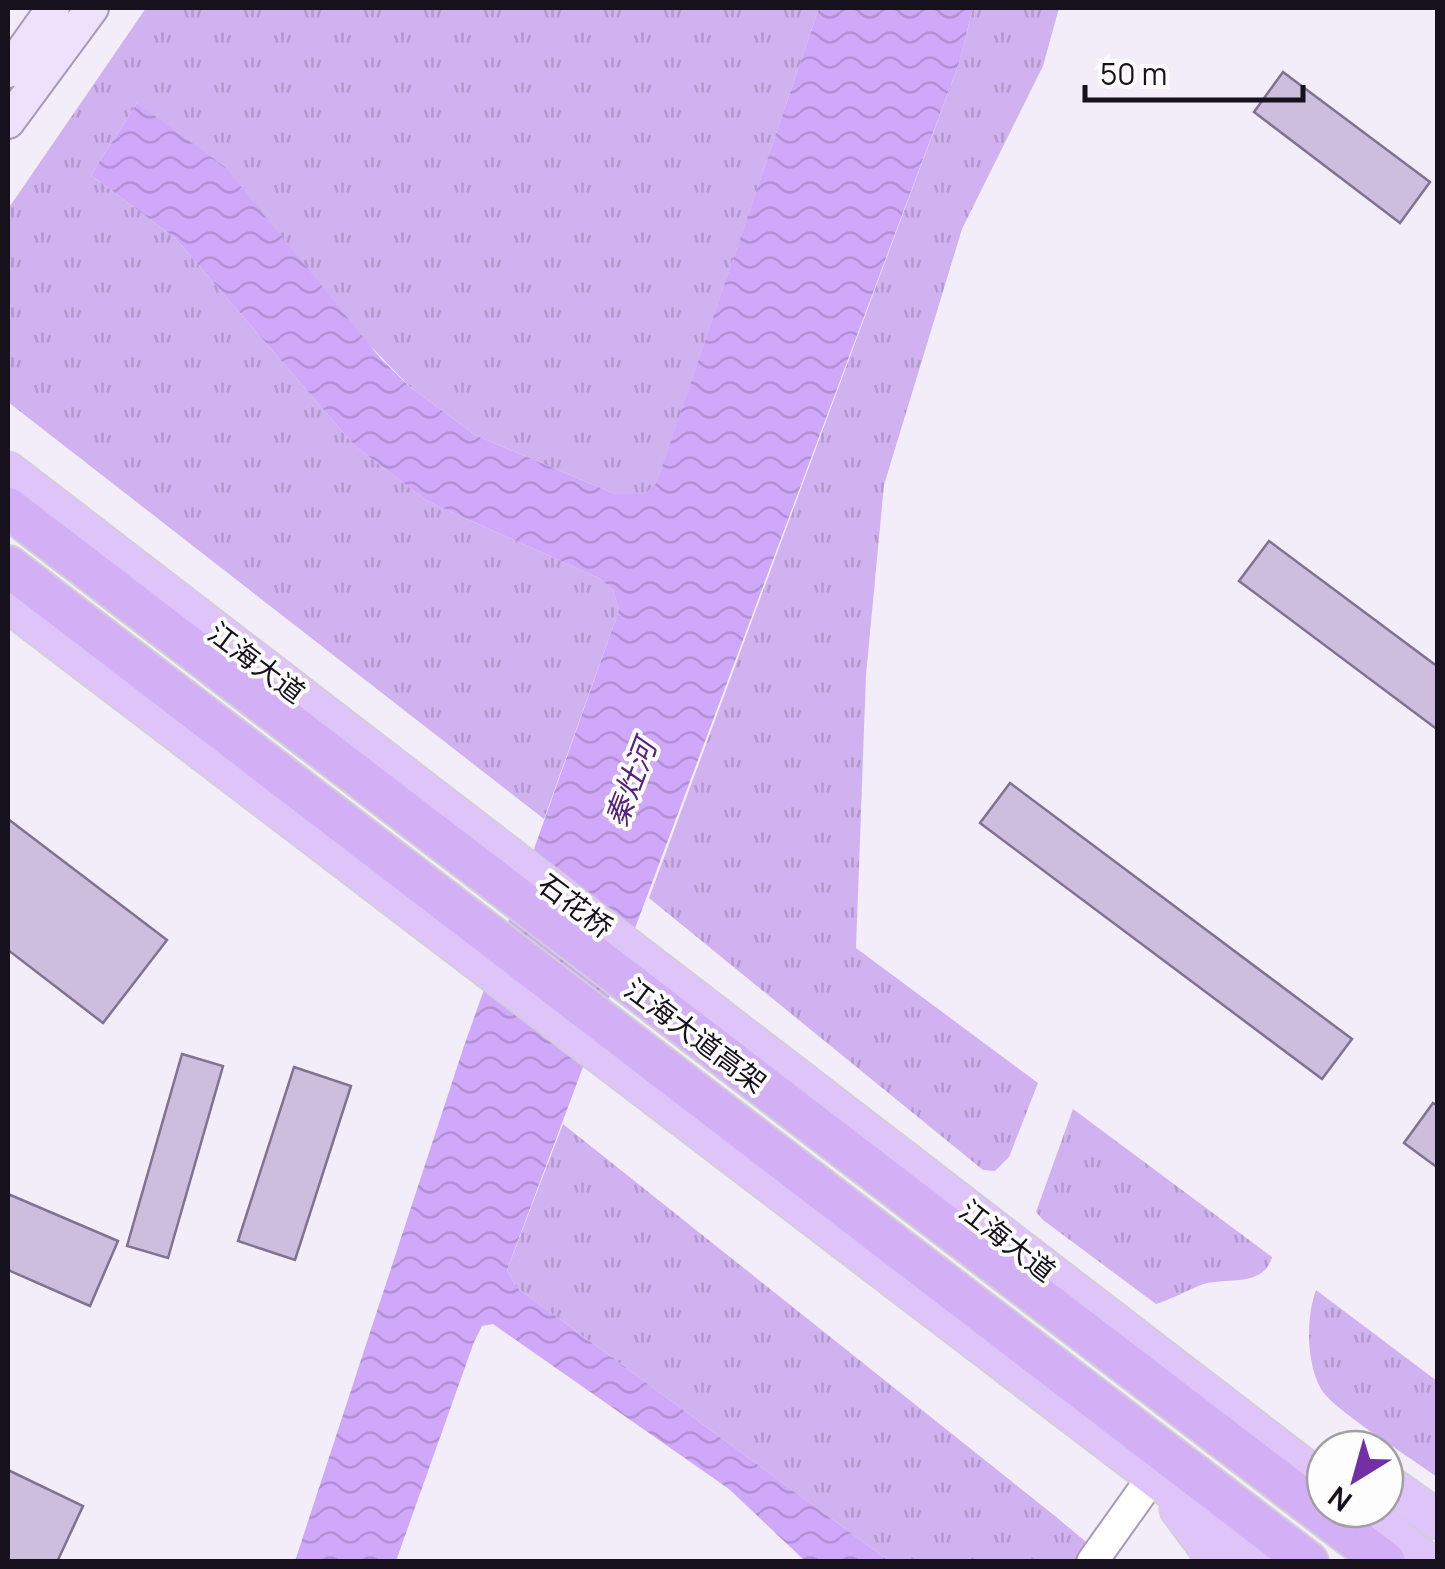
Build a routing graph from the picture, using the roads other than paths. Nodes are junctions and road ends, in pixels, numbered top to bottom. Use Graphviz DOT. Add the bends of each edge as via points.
graph roads {
  1 [pos="53,8"];
  2 [pos="92,8"];
  3 [pos="8,72"];
  4 [pos="8,122"];
  5 [pos="8,472"];
  6 [pos="8,508"];
  7 [pos="8,566"];
  8 [pos="8,602"];
  9 [pos="507,852"];
  10 [pos="692,994"];
  11 [pos="1197,1386"];
  12 [pos="1140,1434"];
  13 [pos="1305,1441"];
  14 [pos="1305,1469"];
  15 [pos="1154,1475"];
  16 [pos="1405,1496"];
  17 [pos="1438,1520"];
  18 [pos="1384,1529"];
  19 [pos="1092,1562"];
  20 [pos="1218,1562"];
  21 [pos="1268,1562"];
  22 [pos="1308,1562"];
  23 [pos="1384,1562"];
  24 [pos="1427,1562"];
  1 -- 3 [label="main road"];
  2 -- 4 [label="main road"];
  5 -- 9 [label="main road, 江海大道"];
  6 -- 23 [label="highway, 江海大道高架"];
  7 -- 12 [label="highway, 江海大道高架"];
  8 -- 15 [label="main road"];
  9 -- 10 [label="main road, 石花桥"];
  10 -- 11 [label="main road, 江海大道"];
  11 -- 13 [label="main road"];
  11 -- 14 [label="main road, 江海大道"];
  12 -- 21 [label="highway"];
  12 -- 22 [label="highway, 江海大道高架"];
  15 -- 19 [label="street"];
  15 -- 20 [label="main road"];
  15 -- 21 [label="main road"];
  16 -- 17 [label="main road"];
  18 -- 24 [label="main road"];
}
